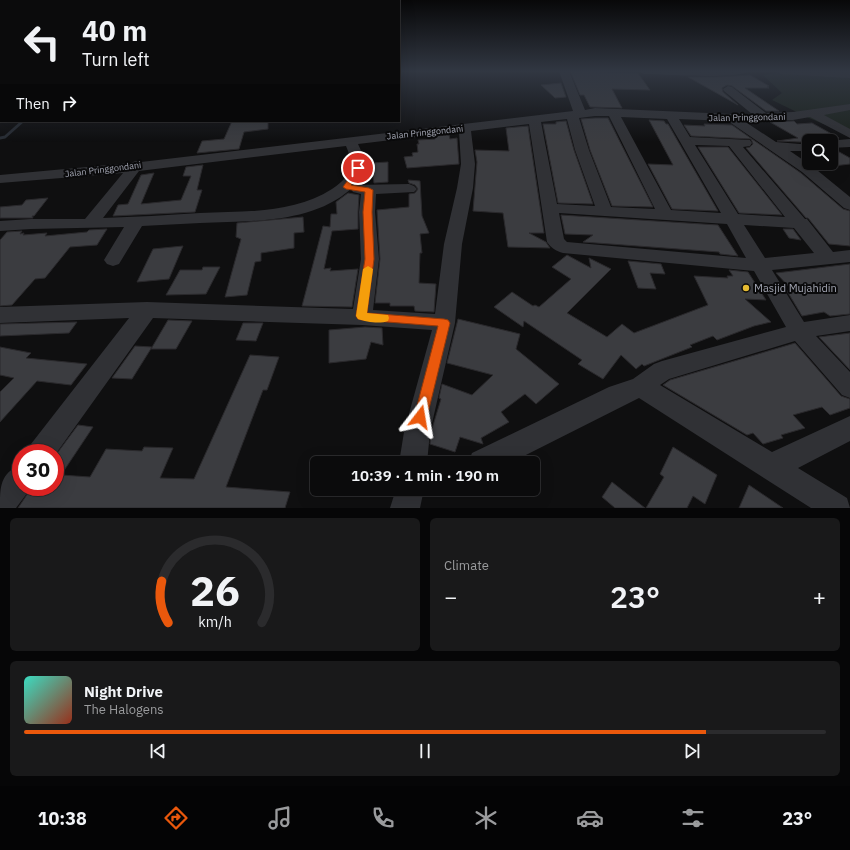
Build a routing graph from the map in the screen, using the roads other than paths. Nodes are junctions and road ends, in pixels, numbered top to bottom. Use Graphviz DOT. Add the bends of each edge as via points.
graph roads {
  1 [pos="571,95"];
  2 [pos="735,95"];
  3 [pos="850,107"];
  4 [pos="576,113"];
  5 [pos="613,113"];
  6 [pos="812,113"];
  7 [pos="671,116"];
  8 [pos="762,116"];
  9 [pos="731,118"];
  10 [pos="534,120"];
  11 [pos="465,128"];
  12 [pos="850,134"];
  13 [pos="350,141"];
  14 [pos="686,141"];
  15 [pos="733,143"];
  16 [pos="850,143"];
  17 [pos="838,144"];
  18 [pos="773,146"];
  19 [pos="802,148"];
  20 [pos="136,165"];
  21 [pos="0,179"];
  22 [pos="346,187"];
  23 [pos="409,189"];
  24 [pos="369,190"];
  25 [pos="849,202"];
  26 [pos="550,208"];
  27 [pos="605,211"];
  28 [pos="665,214"];
  29 [pos="731,218"];
  30 [pos="136,222"];
  31 [pos="800,223"];
  32 [pos="90,224"];
  33 [pos="0,226"];
  34 [pos="850,256"];
  35 [pos="828,258"];
  36 [pos="113,260"];
  37 [pos="758,265"];
  38 [pos="147,310"];
  39 [pos="0,315"];
  40 [pos="362,316"];
  41 [pos="444,323"];
  42 [pos="850,323"];
  43 [pos="799,331"];
  44 [pos="641,386"];
  45 [pos="850,388"];
  46 [pos="850,428"];
  47 [pos="47,444"];
  48 [pos="414,456"];
  49 [pos="496,456"];
  50 [pos="771,467"];
  51 [pos="12,490"];
  52 [pos="408,496"];
  53 [pos="0,506"];
  54 [pos="405,508"];
  55 [pos="838,508"];
  1 -- 4 [label="street"];
  2 -- 8 [label="street"];
  3 -- 6 [label="street, Jalan Pringgondani"];
  4 -- 5 [label="street, Jalan Pringgondani"];
  4 -- 10 [label="street, Jalan Pringgondani"];
  4 -- 27 [label="street" via="582,150"];
  5 -- 7 [label="street, Jalan Pringgondani"];
  5 -- 28 [label="street"];
  6 -- 8 [label="street, Jalan Pringgondani"];
  6 -- 12 [label="street"];
  7 -- 9 [label="street, Jalan Pringgondani"];
  7 -- 14 [label="street"];
  8 -- 9 [label="street, Jalan Pringgondani"];
  9 -- 18 [label="street"];
  10 -- 11 [label="street, Jalan Pringgondani"];
  10 -- 26 [label="street"];
  11 -- 13 [label="street, Jalan Pringgondani"];
  11 -- 41 [label="street" via="468,164 464,199 453,244"];
  13 -- 20 [label="street, Jalan Pringgondani"];
  13 -- 22 [label="street" via="358,168 356,175"];
  14 -- 15 [label="street"];
  14 -- 29 [label="street"];
  15 -- 18 [label="street"];
  15 -- 31 [label="street"];
  16 -- 17 [label="street"];
  18 -- 19 [label="street"];
  18 -- 25 [label="street"];
  20 -- 21 [label="street, Jalan Pringgondani" via="61,175"];
  20 -- 32 [label="street"];
  22 -- 24 [label="street"];
  22 -- 30 [label="street" via="322,201 297,210"];
  23 -- 24 [label="street"];
  24 -- 40 [label="street" via="370,259"];
  26 -- 27 [label="street"];
  26 -- 37 [label="street" via="556,242 563,247"];
  27 -- 28 [label="street"];
  28 -- 29 [label="street"];
  29 -- 31 [label="street"];
  29 -- 37 [label="street"];
  30 -- 32 [label="street"];
  30 -- 36 [label="street"];
  31 -- 35 [label="street"];
  32 -- 33 [label="street"];
  34 -- 35 [label="street"];
  35 -- 37 [label="street"];
  37 -- 43 [label="street"];
  38 -- 39 [label="street"];
  38 -- 40 [label="street"];
  38 -- 47 [label="street"];
  40 -- 41 [label="street"];
  41 -- 48 [label="street" via="417,432"];
  42 -- 43 [label="street"];
  43 -- 44 [label="street" via="662,371"];
  43 -- 45 [label="street"];
  44 -- 49 [label="street" via="611,398"];
  44 -- 50 [label="street"];
  46 -- 50 [label="street"];
  50 -- 55 [label="street"];
  51 -- 53 [label="street"];
  52 -- 54 [label="street"];
}
